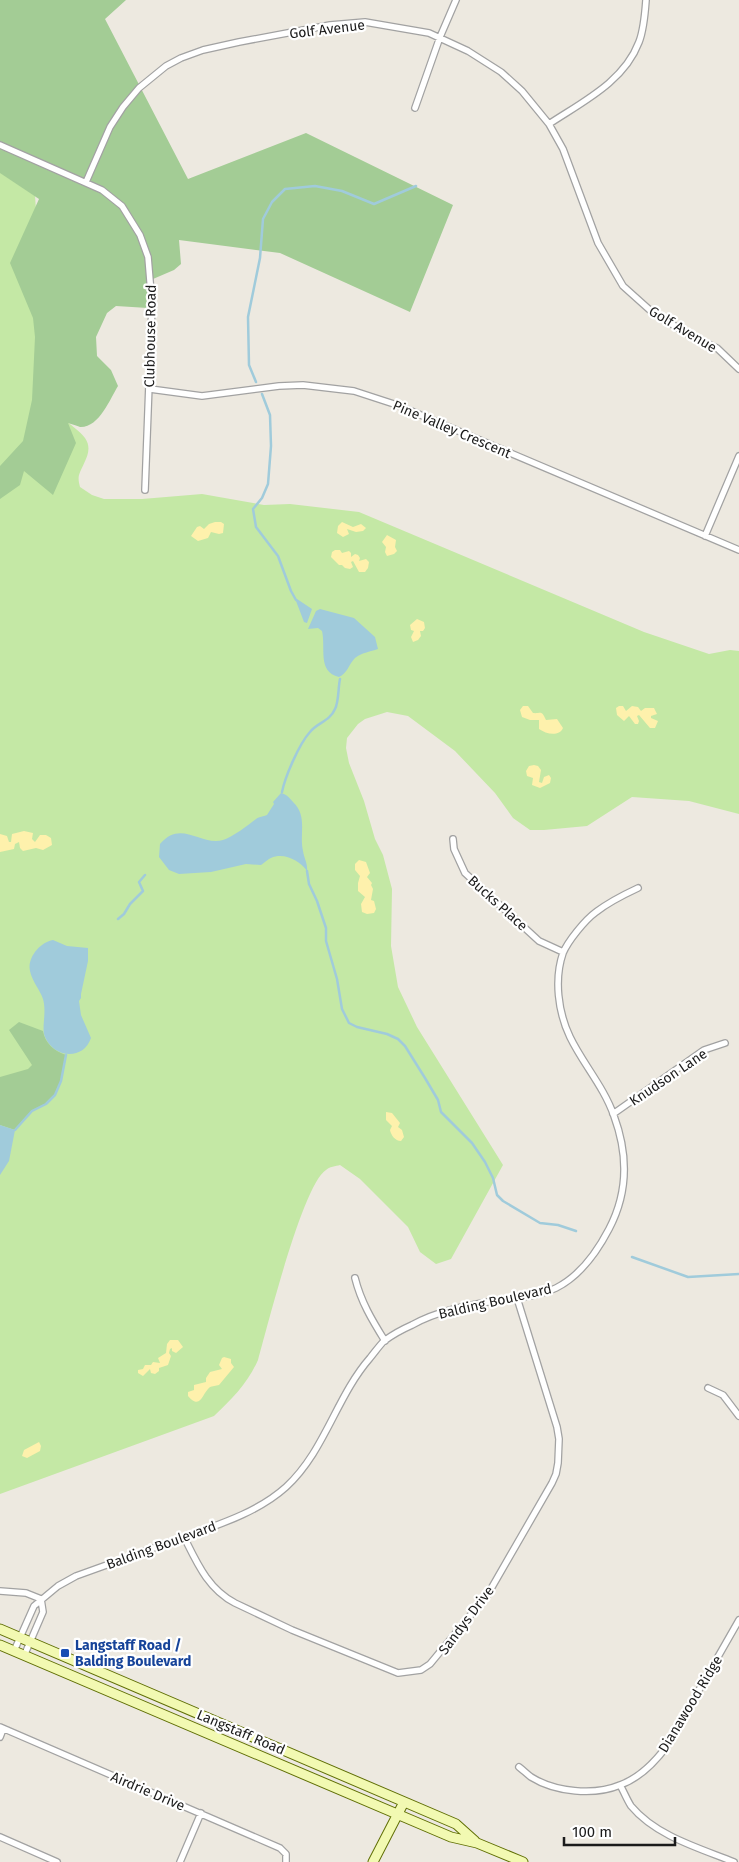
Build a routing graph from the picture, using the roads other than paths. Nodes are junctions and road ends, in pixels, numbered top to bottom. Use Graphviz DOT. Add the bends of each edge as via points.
graph roads {
  1 [pos="456,0"];
  2 [pos="646,0"];
  3 [pos="440,37"];
  4 [pos="416,108"];
  5 [pos="549,124"];
  6 [pos="0,145"];
  7 [pos="86,182"];
  8 [pos="739,369"];
  9 [pos="150,389"];
  10 [pos="739,456"];
  11 [pos="145,490"];
  12 [pos="705,536"];
  13 [pos="739,550"];
  14 [pos="453,839"];
  15 [pos="638,888"];
  16 [pos="563,952"];
  17 [pos="724,1044"];
  18 [pos="613,1114"];
  19 [pos="355,1278"];
  20 [pos="517,1298"];
  21 [pos="385,1341"];
  22 [pos="708,1388"];
  23 [pos="739,1416"];
  24 [pos="184,1537"];
  25 [pos="0,1591"];
  26 [pos="41,1600"];
  27 [pos="739,1620"];
  28 [pos="0,1629"];
  29 [pos="20,1637"];
  30 [pos="30,1642"];
  31 [pos="0,1645"];
  32 [pos="14,1652"];
  33 [pos="24,1656"];
  34 [pos="2,1728"];
  35 [pos="0,1737"];
  36 [pos="519,1767"];
  37 [pos="620,1785"];
  38 [pos="404,1802"];
  39 [pos="201,1813"];
  40 [pos="398,1814"];
  41 [pos="0,1838"];
  42 [pos="477,1843"];
  43 [pos="57,1862"];
  44 [pos="180,1862"];
  45 [pos="286,1862"];
  46 [pos="373,1862"];
  47 [pos="523,1862"];
  48 [pos="734,1862"];
  1 -- 3 [label="street"];
  2 -- 5 [label="street" via="639,42 625,67 609,84"];
  3 -- 4 [label="street"];
  3 -- 5 [label="street, Golf Avenue" via="501,72 522,91"];
  3 -- 7 [label="street, Golf Avenue" via="365,22 330,25 239,42 181,58 139,88 123,107 110,127"];
  5 -- 8 [label="street, Golf Avenue" via="563,149 598,242 623,286 652,312 717,348"];
  6 -- 7 [label="street, Clubhouse Road"];
  7 -- 9 [label="street, Clubhouse Road" via="122,206 140,235 148,257 152,305"];
  9 -- 11 [label="street, Clubhouse Road"];
  9 -- 12 [label="street, Pine Valley Crescent" via="202,396 302,385 354,391 398,405"];
  10 -- 12 [label="street"];
  12 -- 13 [label="street, Pine Valley Crescent"];
  14 -- 16 [label="street, Bucks Place" via="465,873 539,940"];
  15 -- 16 [label="street, Balding Boulevard" via="594,913"];
  16 -- 18 [label="street, Balding Boulevard" via="559,997 564,1023"];
  17 -- 18 [label="street, Knudson Lane" via="704,1050"];
  18 -- 20 [label="street, Balding Boulevard" via="622,1146 624,1178 622,1197 609,1230 592,1257 573,1276 556,1288"];
  19 -- 21 [label="street" via="366,1311"];
  20 -- 21 [label="street, Balding Boulevard" via="450,1310 411,1325"];
  20 -- 24 [label="street, Sandys Drive" via="557,1427 556,1474 488,1594 430,1664 421,1670 398,1673 234,1603 208,1581"];
  21 -- 24 [label="street, Balding Boulevard" via="342,1398 309,1461 286,1486 256,1508"];
  22 -- 23 [label="street" via="723,1396"];
  24 -- 26 [label="street, Balding Boulevard" via="76,1576"];
  25 -- 26 [label="street" via="26,1593"];
  26 -- 29 [label="street, Balding Boulevard" via="31,1611"];
  26 -- 30 [label="street" via="43,1612"];
  27 -- 37 [label="street, Dianawood Ridge" via="667,1746 637,1776"];
  28 -- 29 [label="main road, Langstaff Road"];
  29 -- 30 [label="main road, Langstaff Road"];
  29 -- 32 [label="street, Balding Boulevard"];
  30 -- 33 [label="street"];
  30 -- 38 [label="main road, Langstaff Road"];
  31 -- 32 [label="main road, Langstaff Road"];
  32 -- 33 [label="main road, Langstaff Road"];
  33 -- 40 [label="main road, Langstaff Road"];
  34 -- 35 [label="street"];
  34 -- 39 [label="street, Airdrie Drive"];
  36 -- 37 [label="street, Dianawood Ridge" via="531,1777 568,1790 604,1790"];
  37 -- 48 [label="street" via="631,1806 652,1825"];
  38 -- 40 [label="main road"];
  38 -- 42 [label="main road, Langstaff Road" via="456,1824"];
  39 -- 44 [label="street"];
  39 -- 45 [label="street, Airdrie Drive" via="280,1848 286,1854"];
  40 -- 42 [label="main road, Langstaff Road" via="451,1837"];
  40 -- 46 [label="main road"];
  41 -- 43 [label="street"];
  42 -- 47 [label="main road, Langstaff Road"];
}
